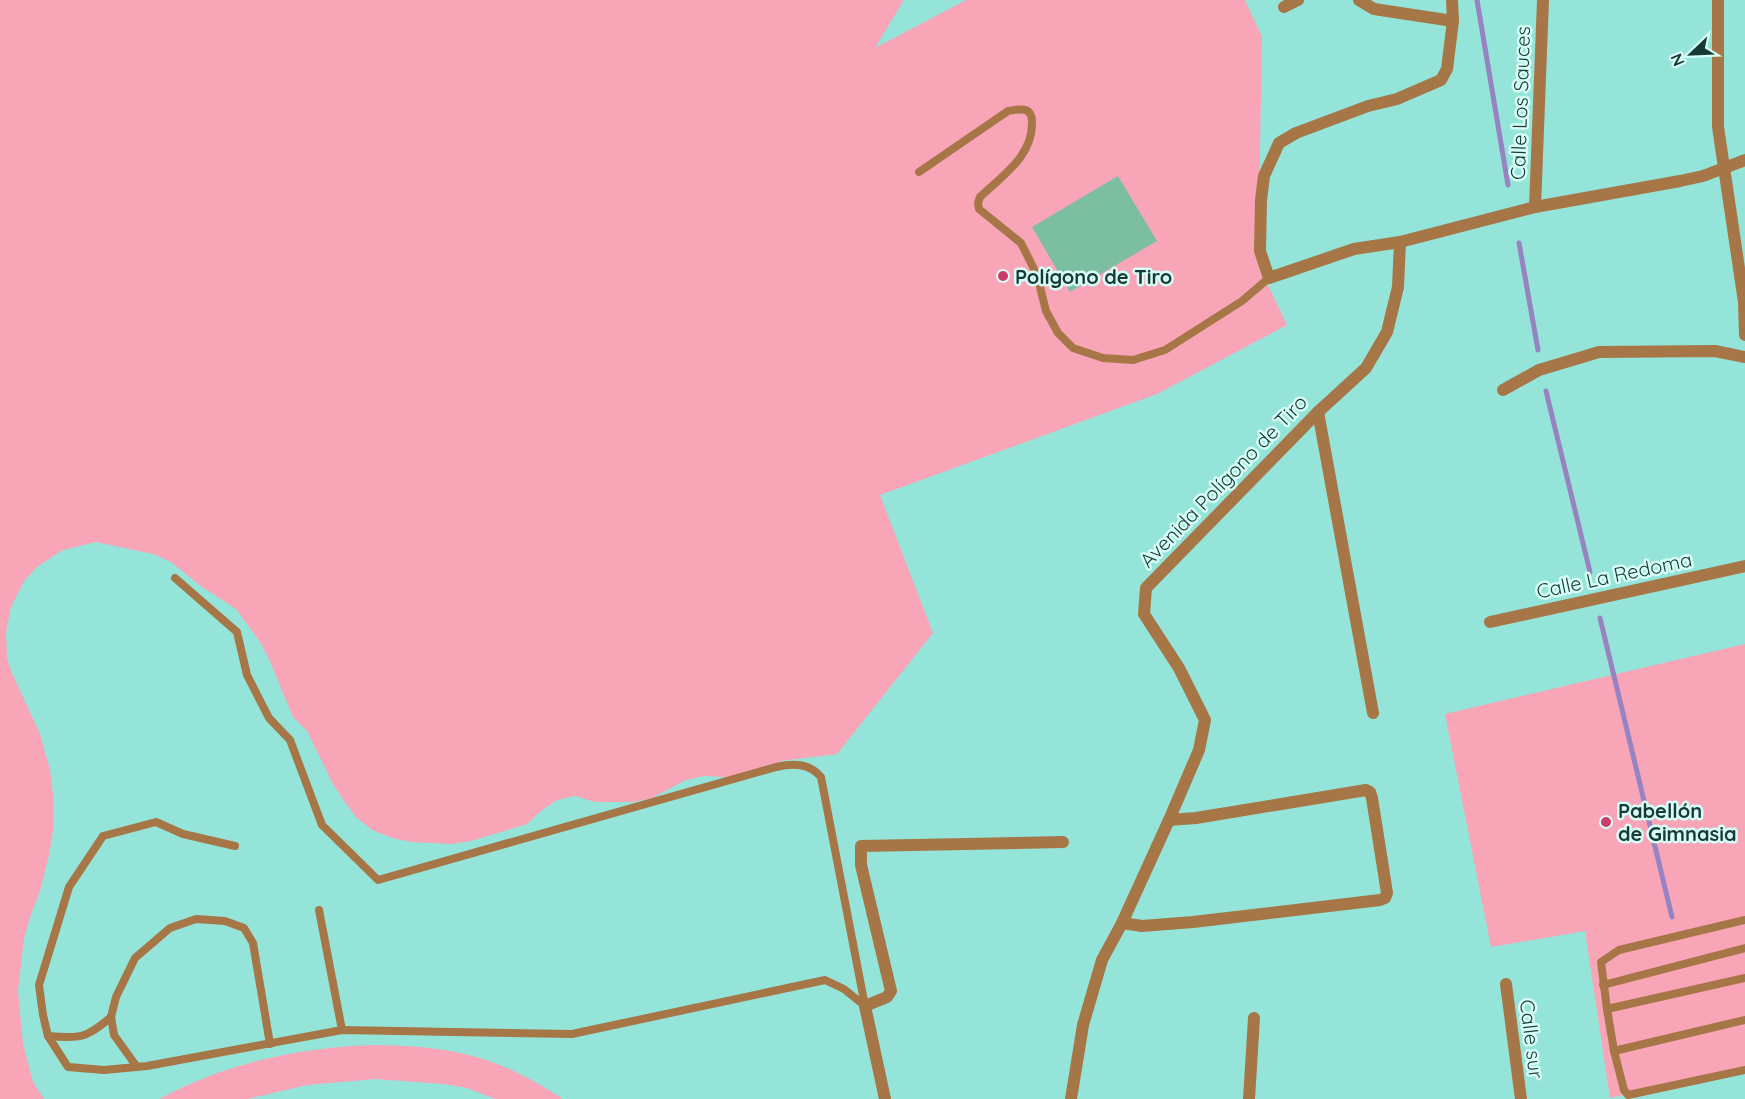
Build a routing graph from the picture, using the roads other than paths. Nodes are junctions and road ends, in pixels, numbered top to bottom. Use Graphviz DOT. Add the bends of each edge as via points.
graph roads {
  1 [pos="1298,0"];
  2 [pos="1359,0"];
  3 [pos="1452,0"];
  4 [pos="1543,0"];
  5 [pos="1718,0"];
  6 [pos="1284,7"];
  7 [pos="1453,21"];
  8 [pos="1745,160"];
  9 [pos="1725,167"];
  10 [pos="919,172"];
  11 [pos="1535,207"];
  12 [pos="1400,242"];
  13 [pos="1269,278"];
  14 [pos="1745,335"];
  15 [pos="1745,357"];
  16 [pos="1503,390"];
  17 [pos="1318,412"];
  18 [pos="1745,566"];
  19 [pos="175,578"];
  20 [pos="1491,622"];
  21 [pos="1373,713"];
  22 [pos="1169,820"];
  23 [pos="1063,842"];
  24 [pos="235,846"];
  25 [pos="319,910"];
  26 [pos="1745,920"];
  27 [pos="1122,923"];
  28 [pos="1745,948"];
  29 [pos="1745,978"];
  30 [pos="1506,984"];
  31 [pos="1603,985"];
  32 [pos="865,1006"];
  33 [pos="1607,1009"];
  34 [pos="111,1017"];
  35 [pos="1254,1018"];
  36 [pos="1745,1020"];
  37 [pos="342,1030"];
  38 [pos="48,1036"];
  39 [pos="270,1044"];
  40 [pos="1614,1051"];
  41 [pos="137,1067"];
  42 [pos="1745,1070"];
  43 [pos="885,1099"];
  44 [pos="1071,1099"];
  45 [pos="1249,1099"];
  46 [pos="1521,1099"];
  1 -- 6 [label="street"];
  2 -- 7 [label="street" via="1374,9"];
  3 -- 7 [label="street"];
  4 -- 11 [label="street, Calle Los Sauces"];
  5 -- 9 [label="street" via="1718,127"];
  7 -- 13 [label="street" via="1447,69 1441,80 1296,133 1279,143 1264,176 1261,200 1260,251"];
  8 -- 9 [label="street"];
  9 -- 11 [label="street" via="1680,181"];
  9 -- 14 [label="street"];
  10 -- 13 [label="lane" via="1008,111 1029,111 1032,134 1023,156 980,196 979,209 1021,243 1058,333 1073,348 1103,358 1133,360 1166,350 1242,301"];
  11 -- 12 [label="street"];
  12 -- 13 [label="street" via="1354,249"];
  12 -- 17 [label="street, Avenida Polígono de Tiro" via="1398,287 1387,332 1366,368"];
  15 -- 16 [label="street" via="1715,351 1599,352 1539,370"];
  17 -- 21 [label="street"];
  17 -- 22 [label="street, Avenida Polígono de Tiro" via="1146,588 1144,614 1179,668 1205,720 1198,750"];
  18 -- 20 [label="street, Calle La Redoma"];
  19 -- 32 [label="lane" via="237,632 247,675 269,718 290,740 322,825 378,880 776,766 793,763 816,771 821,777"];
  22 -- 27 [label="street, Avenida Polígono de Tiro"];
  22 -- 27 [label="street" via="1366,790 1372,798 1387,893 1380,900 1193,922 1142,926"];
  23 -- 32 [label="street" via="861,846 861,866 891,992"];
  24 -- 38 [label="lane" via="183,834 156,822 103,836 69,887 39,985"];
  25 -- 37 [label="lane"];
  26 -- 31 [label="lane" via="1619,950 1601,962"];
  27 -- 44 [label="street, Avenida Polígono de Tiro" via="1101,960 1093,986"];
  28 -- 31 [label="lane"];
  29 -- 33 [label="lane"];
  30 -- 46 [label="street, Calle sur"];
  31 -- 33 [label="lane"];
  32 -- 37 [label="lane" via="825,980 572,1034"];
  32 -- 43 [label="street"];
  33 -- 40 [label="lane"];
  34 -- 38 [label="lane" via="93,1033 71,1038"];
  34 -- 39 [label="lane" via="135,958 170,928 196,920 225,921 243,928 253,944"];
  34 -- 41 [label="lane" via="114,1035"];
  35 -- 45 [label="street"];
  36 -- 40 [label="lane"];
  37 -- 39 [label="lane"];
  38 -- 41 [label="lane" via="68,1067"];
  39 -- 41 [label="lane"];
  40 -- 42 [label="lane" via="1628,1095"];
}
